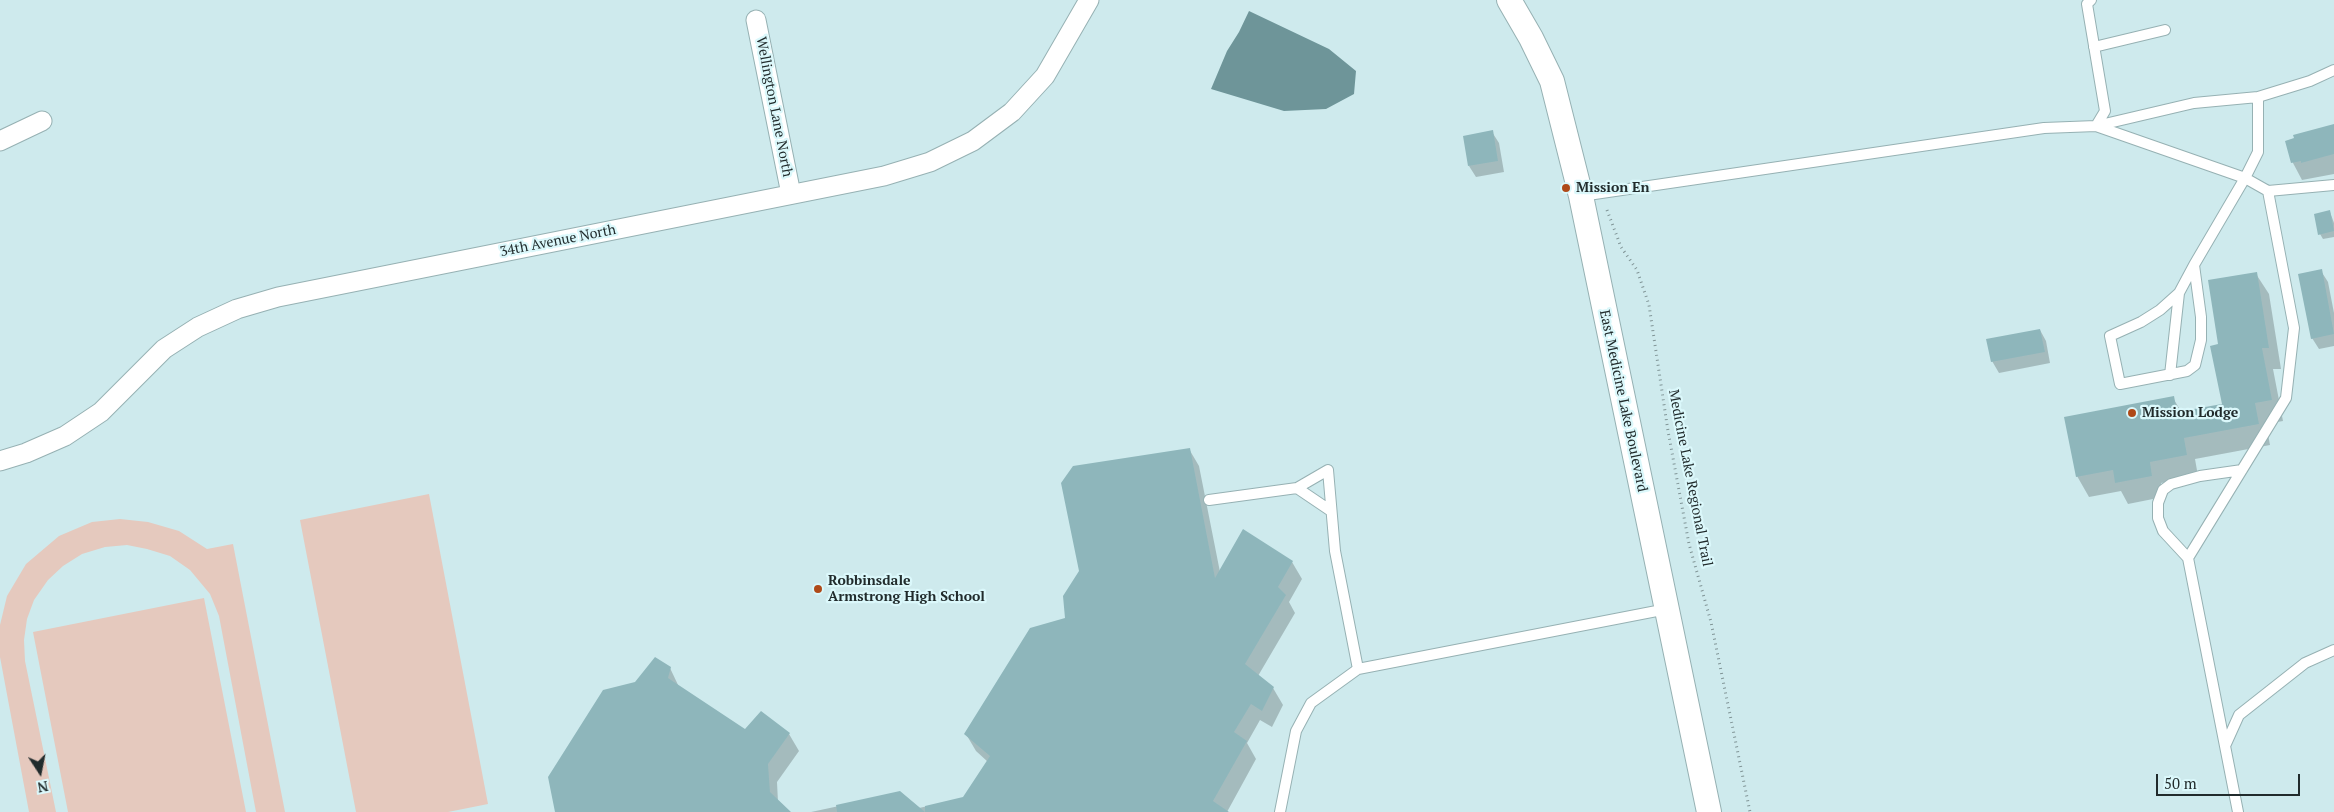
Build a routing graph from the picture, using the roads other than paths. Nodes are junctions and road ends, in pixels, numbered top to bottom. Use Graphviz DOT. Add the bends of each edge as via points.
graph roads {
  1 [pos="1089,0"];
  2 [pos="1509,0"];
  3 [pos="2091,0"];
  4 [pos="756,20"];
  5 [pos="2165,30"];
  6 [pos="2094,48"];
  7 [pos="2334,70"];
  8 [pos="2258,97"];
  9 [pos="42,121"];
  10 [pos="2096,126"];
  11 [pos="0,141"];
  12 [pos="2245,178"];
  13 [pos="2334,185"];
  14 [pos="2268,192"];
  15 [pos="791,194"];
  16 [pos="1581,196"];
  17 [pos="2194,265"];
  18 [pos="2179,293"];
  19 [pos="2170,375"];
  20 [pos="0,461"];
  21 [pos="2242,470"];
  22 [pos="1297,488"];
  23 [pos="1209,500"];
  24 [pos="1332,511"];
  25 [pos="2188,558"];
  26 [pos="1667,608"];
  27 [pos="2334,650"];
  28 [pos="1358,669"];
  29 [pos="2225,746"];
  30 [pos="1280,812"];
  31 [pos="1709,812"];
  32 [pos="2238,812"];
  1 -- 15 [label="street, 34th Avenue North" via="1045,76 1012,112 973,141 930,162 884,176"];
  2 -- 16 [label="street, East Medicine Lake Boulevard" via="1552,81"];
  3 -- 6 [label="lane" via="2087,4"];
  4 -- 15 [label="street, Wellington Lane North"];
  5 -- 6 [label="lane"];
  6 -- 10 [label="lane" via="2105,111"];
  7 -- 8 [label="lane"];
  8 -- 10 [label="lane" via="2194,103"];
  8 -- 12 [label="lane" via="2258,152"];
  9 -- 11 [label="street"];
  10 -- 12 [label="lane"];
  10 -- 16 [label="lane" via="2034,130"];
  12 -- 14 [label="lane"];
  12 -- 17 [label="lane"];
  13 -- 14 [label="lane"];
  14 -- 21 [label="lane" via="2294,328 2286,398"];
  15 -- 20 [label="street, 34th Avenue North" via="288,295 237,309 198,327 164,349 101,412 65,436"];
  16 -- 26 [label="street, East Medicine Lake Boulevard"];
  17 -- 18 [label="lane"];
  17 -- 19 [label="lane" via="2201,317 2199,354 2195,365 2187,372"];
  18 -- 19 [label="lane"];
  18 -- 19 [label="lane" via="2141,322 2110,336 2120,384"];
  21 -- 25 [label="lane"];
  21 -- 25 [label="lane" via="2200,476 2171,484 2163,490 2158,503 2158,518 2163,532"];
  22 -- 23 [label="lane"];
  22 -- 24 [label="lane"];
  22 -- 24 [label="lane" via="1328,470"];
  24 -- 28 [label="lane" via="1335,551"];
  25 -- 29 [label="lane"];
  26 -- 28 [label="lane"];
  26 -- 31 [label="street, East Medicine Lake Boulevard"];
  27 -- 29 [label="lane" via="2305,663 2239,715"];
  28 -- 30 [label="lane" via="1311,703 1296,731"];
  29 -- 32 [label="lane"];
}
